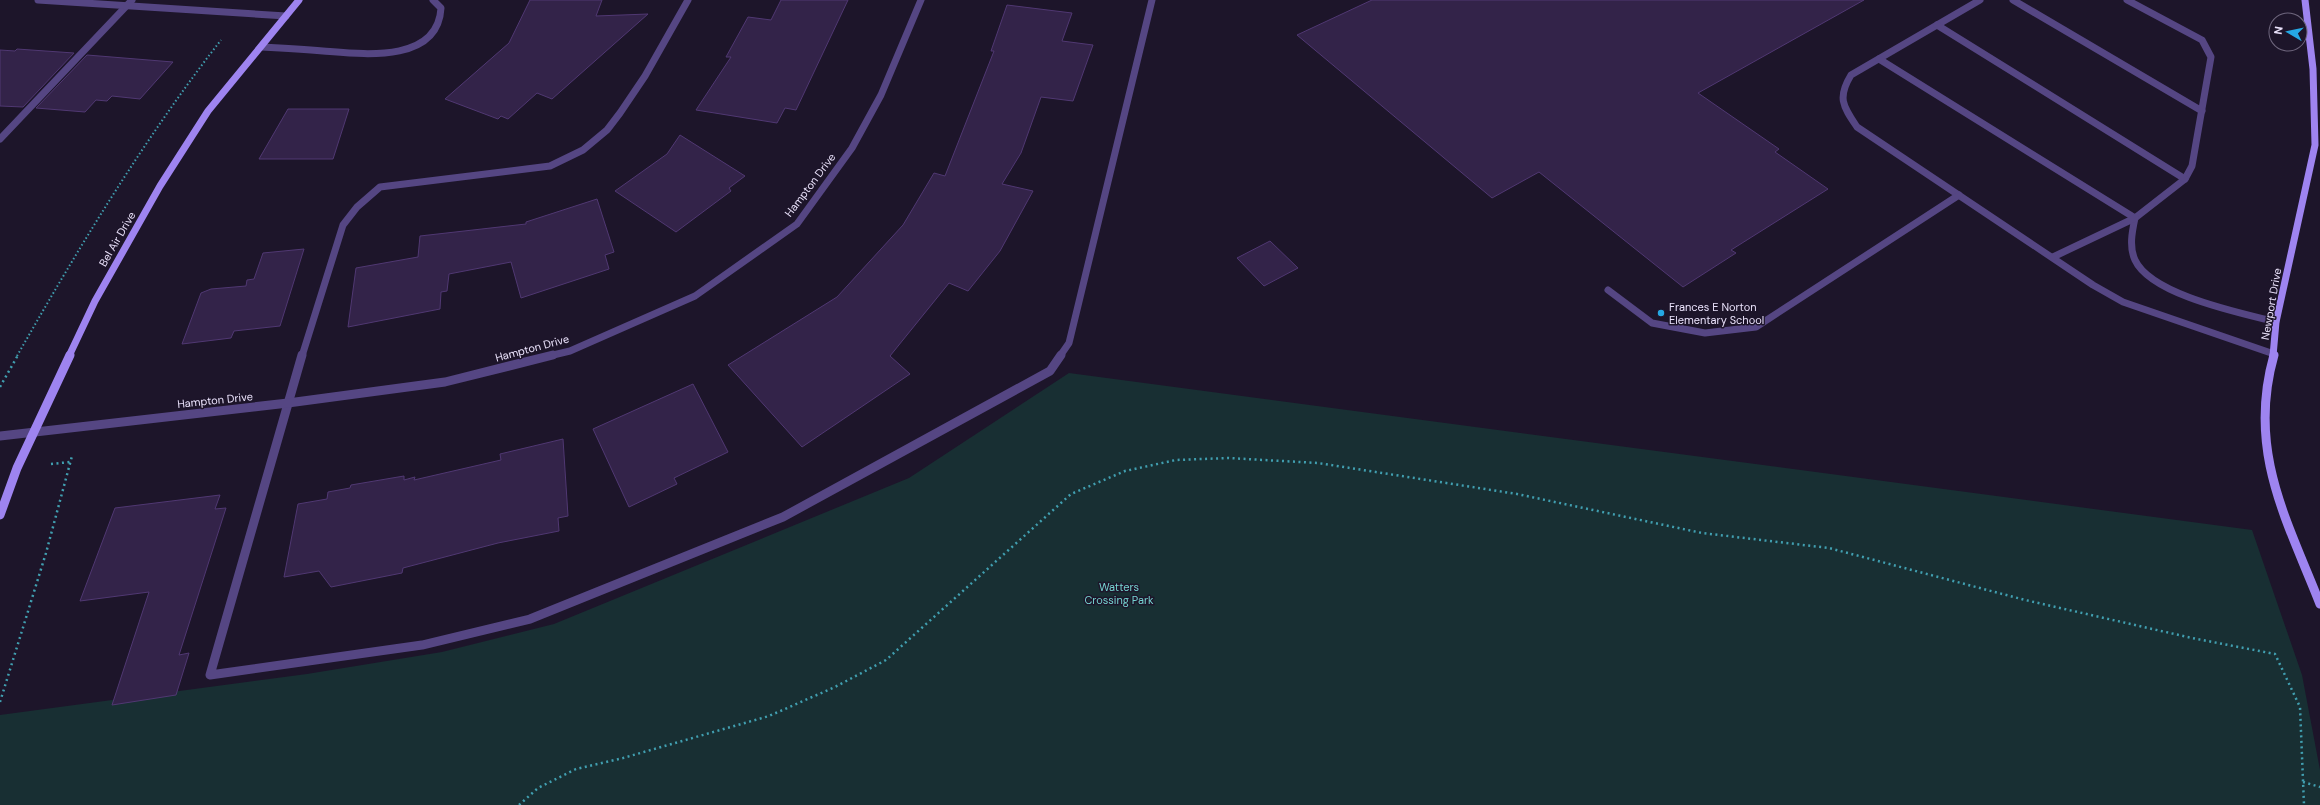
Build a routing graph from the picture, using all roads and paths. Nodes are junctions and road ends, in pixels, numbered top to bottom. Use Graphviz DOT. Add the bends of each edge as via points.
graph roads {
  1 [pos="38,0"];
  2 [pos="132,0"];
  3 [pos="299,0"];
  4 [pos="435,0"];
  5 [pos="688,0"];
  6 [pos="921,0"];
  7 [pos="1152,0"];
  8 [pos="1980,0"];
  9 [pos="2013,0"];
  10 [pos="2127,0"];
  11 [pos="2306,0"];
  12 [pos="126,6"];
  13 [pos="241,13"];
  14 [pos="286,16"];
  15 [pos="1937,25"];
  16 [pos="261,47"];
  17 [pos="1879,59"];
  18 [pos="2202,111"];
  19 [pos="0,139"];
  20 [pos="2185,179"];
  21 [pos="1959,195"];
  22 [pos="2135,218"];
  23 [pos="2053,257"];
  24 [pos="1608,290"];
  25 [pos="2276,322"];
  26 [pos="2274,354"];
  27 [pos="0,387"];
  28 [pos="288,403"];
  29 [pos="83,426"];
  30 [pos="34,431"];
  31 [pos="0,436"];
  32 [pos="0,515"];
  33 [pos="2320,604"];
  34 [pos="0,702"];
  35 [pos="2303,782"];
  36 [pos="2320,787"];
  37 [pos="519,805"];
  38 [pos="2304,805"];
  1 -- 12 [label="street"];
  2 -- 12 [label="street"];
  3 -- 14 [label="street, Bel Air Drive"];
  4 -- 16 [label="street" via="441,8 442,17 438,27 429,37 399,51 367,53"];
  5 -- 28 [label="street" via="626,103 593,142 572,157 550,166 380,187 357,207 343,226 331,258"];
  6 -- 28 [label="street, Hampton Drive" via="877,102 852,148 797,224 696,296 570,351 445,382"];
  7 -- 28 [label="street" via="1069,342 1050,371 783,517 530,619 422,645 210,675"];
  8 -- 15 [label="street"];
  9 -- 18 [label="street"];
  10 -- 18 [label="street" via="2202,40 2211,56"];
  11 -- 25 [label="street, Newport Drive" via="2313,69 2316,145"];
  12 -- 13 [label="street"];
  12 -- 19 [label="street"];
  13 -- 14 [label="street"];
  13 -- 27 [label="path" via="179,94 81,244"];
  14 -- 16 [label="street, Bel Air Drive"];
  15 -- 17 [label="street"];
  15 -- 20 [label="street"];
  16 -- 30 [label="street, Bel Air Drive" via="208,111 160,186 95,301"];
  17 -- 21 [label="street" via="1851,75 1842,90 1845,109 1857,127"];
  17 -- 22 [label="street"];
  18 -- 20 [label="street" via="2192,166"];
  20 -- 22 [label="street"];
  21 -- 23 [label="street"];
  21 -- 24 [label="street" via="1756,327 1705,333 1652,323"];
  22 -- 23 [label="street"];
  22 -- 25 [label="street" via="2131,243 2136,263 2150,278 2168,289"];
  23 -- 26 [label="street" via="2123,302"];
  25 -- 26 [label="street, Newport Drive"];
  26 -- 33 [label="street, Newport Drive" via="2267,379 2264,405 2264,435 2270,469 2281,506"];
  28 -- 29 [label="street, Hampton Drive"];
  29 -- 30 [label="street, Hampton Drive"];
  29 -- 34 [label="path" via="70,462 46,553"];
  30 -- 31 [label="street, Hampton Drive"];
  30 -- 32 [label="street, Bel Air Drive"];
  35 -- 36 [label="path"];
  35 -- 37 [label="path" via="2300,707 2274,654 2025,600 1829,548 1702,533 1517,494 1326,464 1228,458 1176,460 1125,471 1071,494 886,660 835,687 769,716 576,769 538,788"];
  35 -- 38 [label="path"];
}
